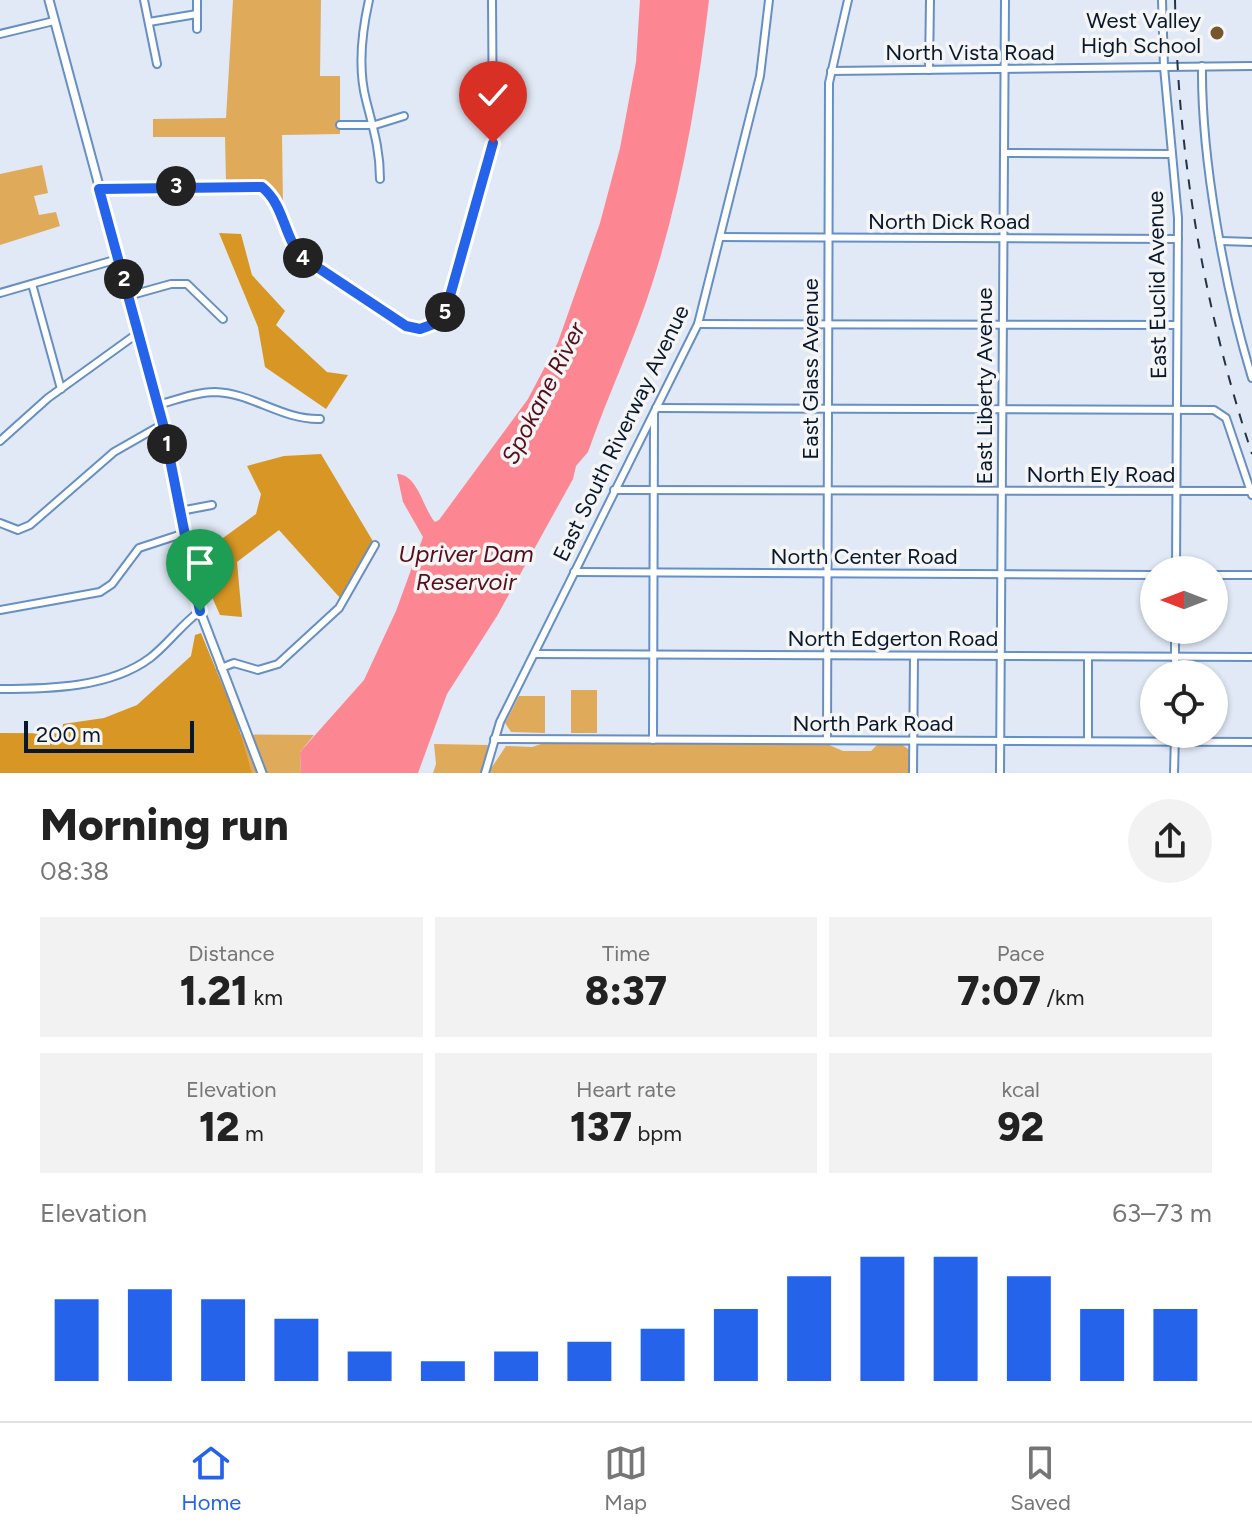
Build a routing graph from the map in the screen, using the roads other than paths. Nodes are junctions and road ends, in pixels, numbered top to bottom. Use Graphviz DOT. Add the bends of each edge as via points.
graph roads {
  1 [pos="49,0"];
  2 [pos="144,0"];
  3 [pos="197,0"];
  4 [pos="369,0"];
  5 [pos="492,0"];
  6 [pos="769,0"];
  7 [pos="848,0"];
  8 [pos="930,0"];
  9 [pos="1005,0"];
  10 [pos="1162,0"];
  11 [pos="197,14"];
  12 [pos="54,21"];
  13 [pos="149,22"];
  14 [pos="197,29"];
  15 [pos="0,34"];
  16 [pos="157,64"];
  17 [pos="1202,66"];
  18 [pos="1252,66"];
  19 [pos="1164,67"];
  20 [pos="929,70"];
  21 [pos="1005,70"];
  22 [pos="831,71"];
  23 [pos="404,116"];
  24 [pos="340,125"];
  25 [pos="375,125"];
  26 [pos="1005,153"];
  27 [pos="1171,154"];
  28 [pos="380,179"];
  29 [pos="99,189"];
  30 [pos="720,237"];
  31 [pos="829,239"];
  32 [pos="1003,239"];
  33 [pos="1178,239"];
  34 [pos="1221,241"];
  35 [pos="1252,242"];
  36 [pos="118,259"];
  37 [pos="32,284"];
  38 [pos="0,293"];
  39 [pos="128,296"];
  40 [pos="223,319"];
  41 [pos="698,324"];
  42 [pos="1003,324"];
  43 [pos="828,325"];
  44 [pos="1177,325"];
  45 [pos="138,333"];
  46 [pos="1252,378"];
  47 [pos="61,389"];
  48 [pos="158,405"];
  49 [pos="828,409"];
  50 [pos="655,410"];
  51 [pos="1002,410"];
  52 [pos="1176,410"];
  53 [pos="320,419"];
  54 [pos="163,424"];
  55 [pos="0,441"];
  56 [pos="614,490"];
  57 [pos="654,490"];
  58 [pos="828,491"];
  59 [pos="1002,492"];
  60 [pos="1176,493"];
  61 [pos="1251,493"];
  62 [pos="212,505"];
  63 [pos="180,511"];
  64 [pos="0,523"];
  65 [pos="185,533"];
  66 [pos="375,545"];
  67 [pos="1176,556"];
  68 [pos="574,572"];
  69 [pos="653,573"];
  70 [pos="827,573"];
  71 [pos="1001,574"];
  72 [pos="1140,575"];
  73 [pos="1228,575"];
  74 [pos="1252,575"];
  75 [pos="0,610"];
  76 [pos="200,611"];
  77 [pos="1175,644"];
  78 [pos="534,654"];
  79 [pos="653,655"];
  80 [pos="827,656"];
  81 [pos="914,656"];
  82 [pos="1001,656"];
  83 [pos="1088,657"];
  84 [pos="1175,657"];
  85 [pos="1252,657"];
  86 [pos="221,668"];
  87 [pos="0,689"];
  88 [pos="494,739"];
  89 [pos="1140,739"];
  90 [pos="653,740"];
  91 [pos="827,740"];
  92 [pos="913,741"];
  93 [pos="1000,741"];
  94 [pos="1088,741"];
  95 [pos="1228,741"];
  96 [pos="1252,742"];
  97 [pos="1175,748"];
  98 [pos="262,773"];
  99 [pos="485,773"];
  100 [pos="913,773"];
  101 [pos="1000,773"];
  102 [pos="1174,773"];
  1 -- 12 [label="main road"];
  2 -- 13 [label="street"];
  3 -- 11 [label="street"];
  4 -- 25 [label="street" via="363,77"];
  5 -- 29 [label="street" via="493,143 446,310 428,328 406,326 302,257 273,196 262,187"];
  6 -- 30 [label="street, East South Riverway Avenue" via="760,76"];
  7 -- 22 [label="street, East Glass Avenue"];
  8 -- 20 [label="street"];
  9 -- 21 [label="street, East Liberty Avenue"];
  10 -- 19 [label="street, East Euclid Avenue"];
  11 -- 13 [label="street"];
  11 -- 14 [label="street"];
  12 -- 15 [label="street"];
  12 -- 29 [label="main road"];
  13 -- 16 [label="street"];
  17 -- 18 [label="street, North Vista Road"];
  17 -- 19 [label="street, North Vista Road"];
  17 -- 34 [label="street"];
  19 -- 21 [label="street, North Vista Road"];
  19 -- 27 [label="street, East Euclid Avenue"];
  20 -- 21 [label="street, North Vista Road"];
  20 -- 22 [label="street, North Vista Road"];
  21 -- 26 [label="street, East Liberty Avenue"];
  22 -- 31 [label="street, East Glass Avenue"];
  23 -- 25 [label="street"];
  24 -- 25 [label="street"];
  25 -- 28 [label="street"];
  26 -- 27 [label="street"];
  26 -- 32 [label="street, East Liberty Avenue"];
  27 -- 33 [label="street, East Euclid Avenue"];
  29 -- 36 [label="main road"];
  30 -- 31 [label="street, North Dick Road"];
  30 -- 41 [label="street, East South Riverway Avenue"];
  31 -- 32 [label="street, North Dick Road"];
  31 -- 43 [label="street, East Glass Avenue"];
  32 -- 33 [label="street, North Dick Road"];
  32 -- 42 [label="street, East Liberty Avenue"];
  33 -- 44 [label="street, East Euclid Avenue"];
  34 -- 35 [label="street"];
  34 -- 46 [label="street"];
  36 -- 37 [label="street"];
  36 -- 39 [label="main road"];
  37 -- 38 [label="street"];
  37 -- 47 [label="street"];
  39 -- 40 [label="street" via="187,284"];
  39 -- 45 [label="main road"];
  41 -- 43 [label="street"];
  41 -- 50 [label="street, East South Riverway Avenue"];
  42 -- 43 [label="street"];
  42 -- 44 [label="street"];
  42 -- 51 [label="street, East Liberty Avenue"];
  43 -- 49 [label="street, East Glass Avenue"];
  44 -- 52 [label="street, East Euclid Avenue"];
  45 -- 47 [label="street"];
  45 -- 48 [label="main road"];
  47 -- 55 [label="street"];
  48 -- 53 [label="street" via="214,392 280,414"];
  48 -- 54 [label="main road"];
  49 -- 50 [label="street"];
  49 -- 51 [label="street"];
  49 -- 58 [label="street, East Glass Avenue"];
  50 -- 56 [label="street, East South Riverway Avenue"];
  50 -- 57 [label="street"];
  51 -- 52 [label="street"];
  51 -- 59 [label="street, East Liberty Avenue"];
  52 -- 60 [label="street, East Euclid Avenue"];
  52 -- 61 [label="street" via="1221,411"];
  54 -- 63 [label="main road"];
  54 -- 64 [label="street" via="114,452 30,525 18,530"];
  56 -- 57 [label="street, North Ely Road"];
  56 -- 68 [label="street, East South Riverway Avenue"];
  57 -- 58 [label="street, North Ely Road"];
  57 -- 69 [label="street"];
  58 -- 59 [label="street, North Ely Road"];
  58 -- 70 [label="street, East Glass Avenue"];
  59 -- 60 [label="street, North Ely Road"];
  59 -- 71 [label="street, East Liberty Avenue"];
  60 -- 61 [label="street, North Ely Road"];
  60 -- 67 [label="street, East Euclid Avenue"];
  62 -- 63 [label="street"];
  63 -- 65 [label="main road"];
  65 -- 75 [label="street" via="139,548 100,592"];
  65 -- 76 [label="main road"];
  66 -- 86 [label="street" via="339,608 278,664 258,670 234,663"];
  68 -- 69 [label="street, North Center Road"];
  68 -- 78 [label="street, East South Riverway Avenue"];
  69 -- 70 [label="street, North Center Road"];
  69 -- 79 [label="street"];
  70 -- 71 [label="street, North Center Road"];
  70 -- 80 [label="street, East Glass Avenue"];
  71 -- 72 [label="street, North Center Road"];
  71 -- 82 [label="street, East Liberty Avenue"];
  73 -- 74 [label="street"];
  76 -- 86 [label="main road"];
  76 -- 87 [label="street" via="151,657 123,675"];
  77 -- 84 [label="street"];
  78 -- 79 [label="street, North Edgerton Road"];
  78 -- 88 [label="street, East South Riverway Avenue"];
  79 -- 80 [label="street, North Edgerton Road"];
  79 -- 90 [label="street"];
  80 -- 81 [label="street, North Edgerton Road"];
  80 -- 91 [label="street, East Glass Avenue"];
  81 -- 82 [label="street, North Edgerton Road"];
  81 -- 92 [label="street"];
  82 -- 83 [label="street, North Edgerton Road"];
  82 -- 93 [label="street, East Liberty Avenue"];
  83 -- 84 [label="street, North Edgerton Road"];
  83 -- 94 [label="street"];
  84 -- 85 [label="street, North Edgerton Road"];
  86 -- 98 [label="main road"];
  88 -- 90 [label="street, North Park Road"];
  88 -- 99 [label="street, East South Riverway Avenue"];
  89 -- 94 [label="street, North Park Road"];
  90 -- 91 [label="street, North Park Road"];
  91 -- 92 [label="street, North Park Road"];
  92 -- 93 [label="street, North Park Road"];
  92 -- 100 [label="street"];
  93 -- 94 [label="street, North Park Road"];
  93 -- 101 [label="street, East Liberty Avenue"];
  95 -- 96 [label="street, North Park Road"];
  97 -- 102 [label="street"];
}
